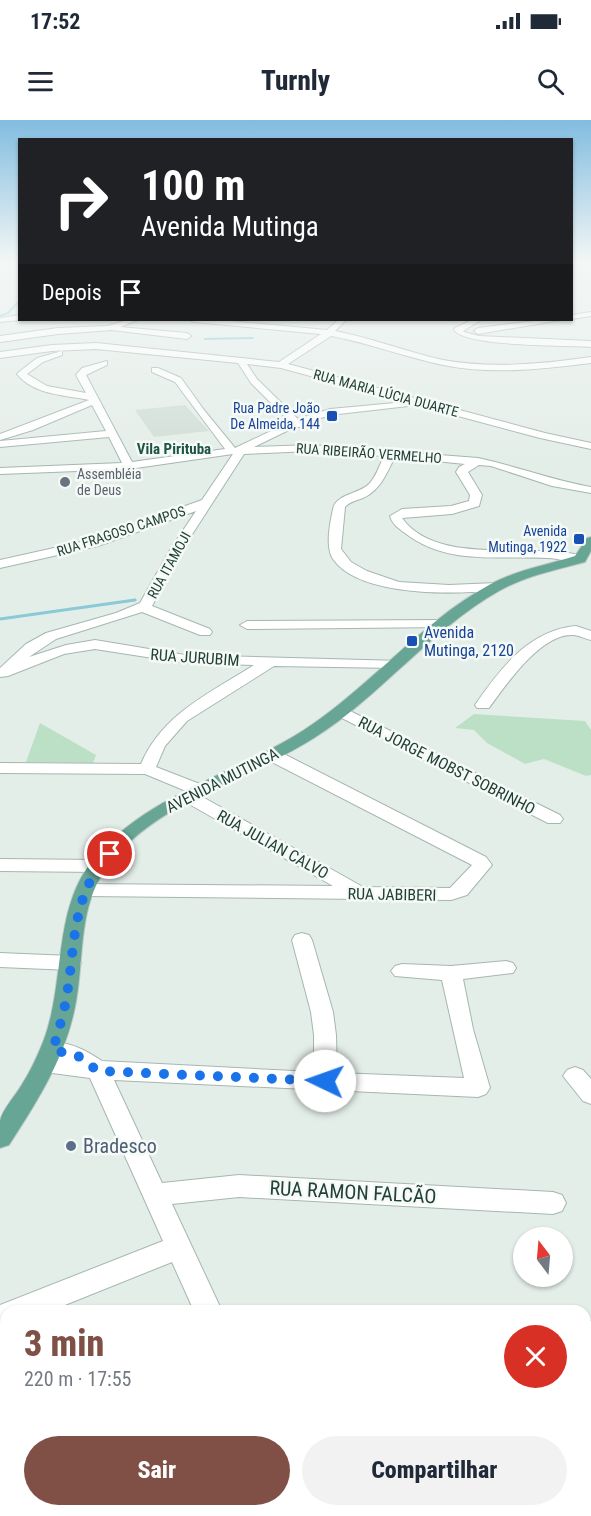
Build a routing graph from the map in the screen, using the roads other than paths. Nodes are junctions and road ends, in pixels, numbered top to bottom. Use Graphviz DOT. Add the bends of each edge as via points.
graph roads {
  1 [pos="56,327"];
  2 [pos="275,327"];
  3 [pos="335,327"];
  4 [pos="463,327"];
  5 [pos="508,327"];
  6 [pos="109,328"];
  7 [pos="97,329"];
  8 [pos="58,331"];
  9 [pos="329,333"];
  10 [pos="461,334"];
  11 [pos="187,336"];
  12 [pos="0,341"];
  13 [pos="591,344"];
  14 [pos="78,346"];
  15 [pos="0,355"];
  16 [pos="240,360"];
  17 [pos="591,360"];
  18 [pos="104,363"];
  19 [pos="281,365"];
  20 [pos="155,370"];
  21 [pos="93,398"];
  22 [pos="423,403"];
  23 [pos="298,424"];
  24 [pos="111,434"];
  25 [pos="0,437"];
  26 [pos="0,444"];
  27 [pos="591,446"];
  28 [pos="237,451"];
  29 [pos="391,453"];
  30 [pos="478,461"];
  31 [pos="129,466"];
  32 [pos="0,471"];
  33 [pos="591,490"];
  34 [pos="206,503"];
  35 [pos="591,541"];
  36 [pos="580,559"];
  37 [pos="1,566"];
  38 [pos="591,567"];
  39 [pos="496,587"];
  40 [pos="143,608"];
  41 [pos="443,624"];
  42 [pos="247,626"];
  43 [pos="205,632"];
  44 [pos="591,636"];
  45 [pos="271,661"];
  46 [pos="397,664"];
  47 [pos="2,674"];
  48 [pos="483,705"];
  49 [pos="340,711"];
  50 [pos="272,755"];
  51 [pos="0,768"];
  52 [pos="147,770"];
  53 [pos="193,794"];
  54 [pos="554,819"];
  55 [pos="0,865"];
  56 [pos="99,866"];
  57 [pos="85,890"];
  58 [pos="359,892"];
  59 [pos="302,940"];
  60 [pos="0,960"];
  61 [pos="70,963"];
  62 [pos="506,968"];
  63 [pos="402,971"];
  64 [pos="452,973"];
  65 [pos="49,1057"];
  66 [pos="98,1071"];
  67 [pos="583,1075"];
  68 [pos="325,1081"];
  69 [pos="591,1095"];
  70 [pos="0,1138"];
  71 [pos="154,1195"];
  72 [pos="553,1203"];
  73 [pos="179,1247"];
  74 [pos="33,1305"];
  75 [pos="205,1305"];
  1 -- 8 [label="street"];
  2 -- 9 [label="street"];
  3 -- 9 [label="street"];
  4 -- 10 [label="street" via="458,330"];
  5 -- 10 [label="street"];
  6 -- 7 [label="street"];
  6 -- 11 [label="street"];
  7 -- 8 [label="street"];
  7 -- 12 [label="street" via="91,333"];
  8 -- 12 [label="street"];
  9 -- 17 [label="street" via="471,366 510,368"];
  9 -- 19 [label="street"];
  10 -- 13 [label="street" via="479,339"];
  14 -- 15 [label="street, RUA MARIA LÚCIA DUARTE"];
  14 -- 16 [label="street, RUA MARIA LÚCIA DUARTE"];
  14 -- 21 [label="street" via="40,360 22,374 27,381 42,387"];
  16 -- 19 [label="street, RUA MARIA LÚCIA DUARTE"];
  16 -- 23 [label="street" via="254,381"];
  18 -- 21 [label="street" via="82,372"];
  19 -- 22 [label="street, RUA MARIA LÚCIA DUARTE"];
  20 -- 28 [label="street" via="178,380 200,412"];
  21 -- 24 [label="street"];
  21 -- 25 [label="street"];
  22 -- 23 [label="street" via="331,412"];
  22 -- 27 [label="street, RUA MARIA LÚCIA DUARTE"];
  23 -- 28 [label="street"];
  24 -- 26 [label="street"];
  24 -- 31 [label="street"];
  28 -- 29 [label="street, RUA RIBEIRÃO VERMELHO" via="311,448"];
  28 -- 31 [label="street, RUA RIBEIRÃO VERMELHO"];
  28 -- 34 [label="street, RUA ITAMOJI"];
  29 -- 30 [label="street, RUA RIBEIRÃO VERMELHO"];
  29 -- 39 [label="street" via="375,485 339,506 335,549 338,557 362,574 398,586"];
  30 -- 33 [label="street, RUA RIBEIRÃO VERMELHO"];
  30 -- 36 [label="street" via="462,472 476,495 475,503 452,510 402,513 396,516 397,520 430,544 453,552 550,553"];
  31 -- 32 [label="street, RUA RIBEIRÃO VERMELHO"];
  34 -- 37 [label="street, RUA FRAGOSO CAMPOS" via="94,543"];
  34 -- 40 [label="street, RUA ITAMOJI"];
  35 -- 36 [label="main road"];
  36 -- 38 [label="main road"];
  36 -- 39 [label="main road, AVENIDA MUTINGA"];
  39 -- 41 [label="main road, AVENIDA MUTINGA"];
  40 -- 43 [label="street"];
  40 -- 47 [label="street, RUA ITAMOJI" via="51,636 31,647"];
  41 -- 42 [label="street"];
  41 -- 46 [label="main road, AVENIDA MUTINGA"];
  44 -- 48 [label="street" via="572,630 542,641 519,660"];
  45 -- 46 [label="street, RUA JURUBIM"];
  45 -- 47 [label="street, RUA JURUBIM" via="165,658 99,644 44,656"];
  45 -- 52 [label="street" via="181,718 157,745"];
  46 -- 49 [label="main road, AVENIDA MUTINGA"];
  49 -- 50 [label="main road, AVENIDA MUTINGA"];
  49 -- 54 [label="street, RUA JORGE MOBST SOBRINHO"];
  50 -- 53 [label="main road, AVENIDA MUTINGA"];
  50 -- 58 [label="street, RUA JABIBERI" via="483,865 456,893"];
  51 -- 52 [label="street"];
  52 -- 53 [label="street, RUA JULIAN CALVO"];
  53 -- 56 [label="main road, AVENIDA MUTINGA" via="134,830"];
  53 -- 58 [label="street, RUA JULIAN CALVO"];
  55 -- 56 [label="street"];
  56 -- 57 [label="main road, AVENIDA MUTINGA"];
  57 -- 58 [label="street, RUA JABIBERI"];
  57 -- 61 [label="main road, AVENIDA MUTINGA"];
  59 -- 68 [label="street" via="322,1012"];
  60 -- 61 [label="street"];
  61 -- 65 [label="main road, AVENIDA MUTINGA" via="65,1004"];
  62 -- 64 [label="street"];
  63 -- 64 [label="street"];
  64 -- 68 [label="street" via="478,1088"];
  65 -- 66 [label="street"];
  65 -- 70 [label="main road, AVENIDA MUTINGA"];
  66 -- 68 [label="street"];
  66 -- 71 [label="street"];
  67 -- 69 [label="street"];
  71 -- 72 [label="street, RUA RAMON FALCÃO" via="239,1186"];
  71 -- 73 [label="street"];
  73 -- 74 [label="street"];
  73 -- 75 [label="street"];
}
